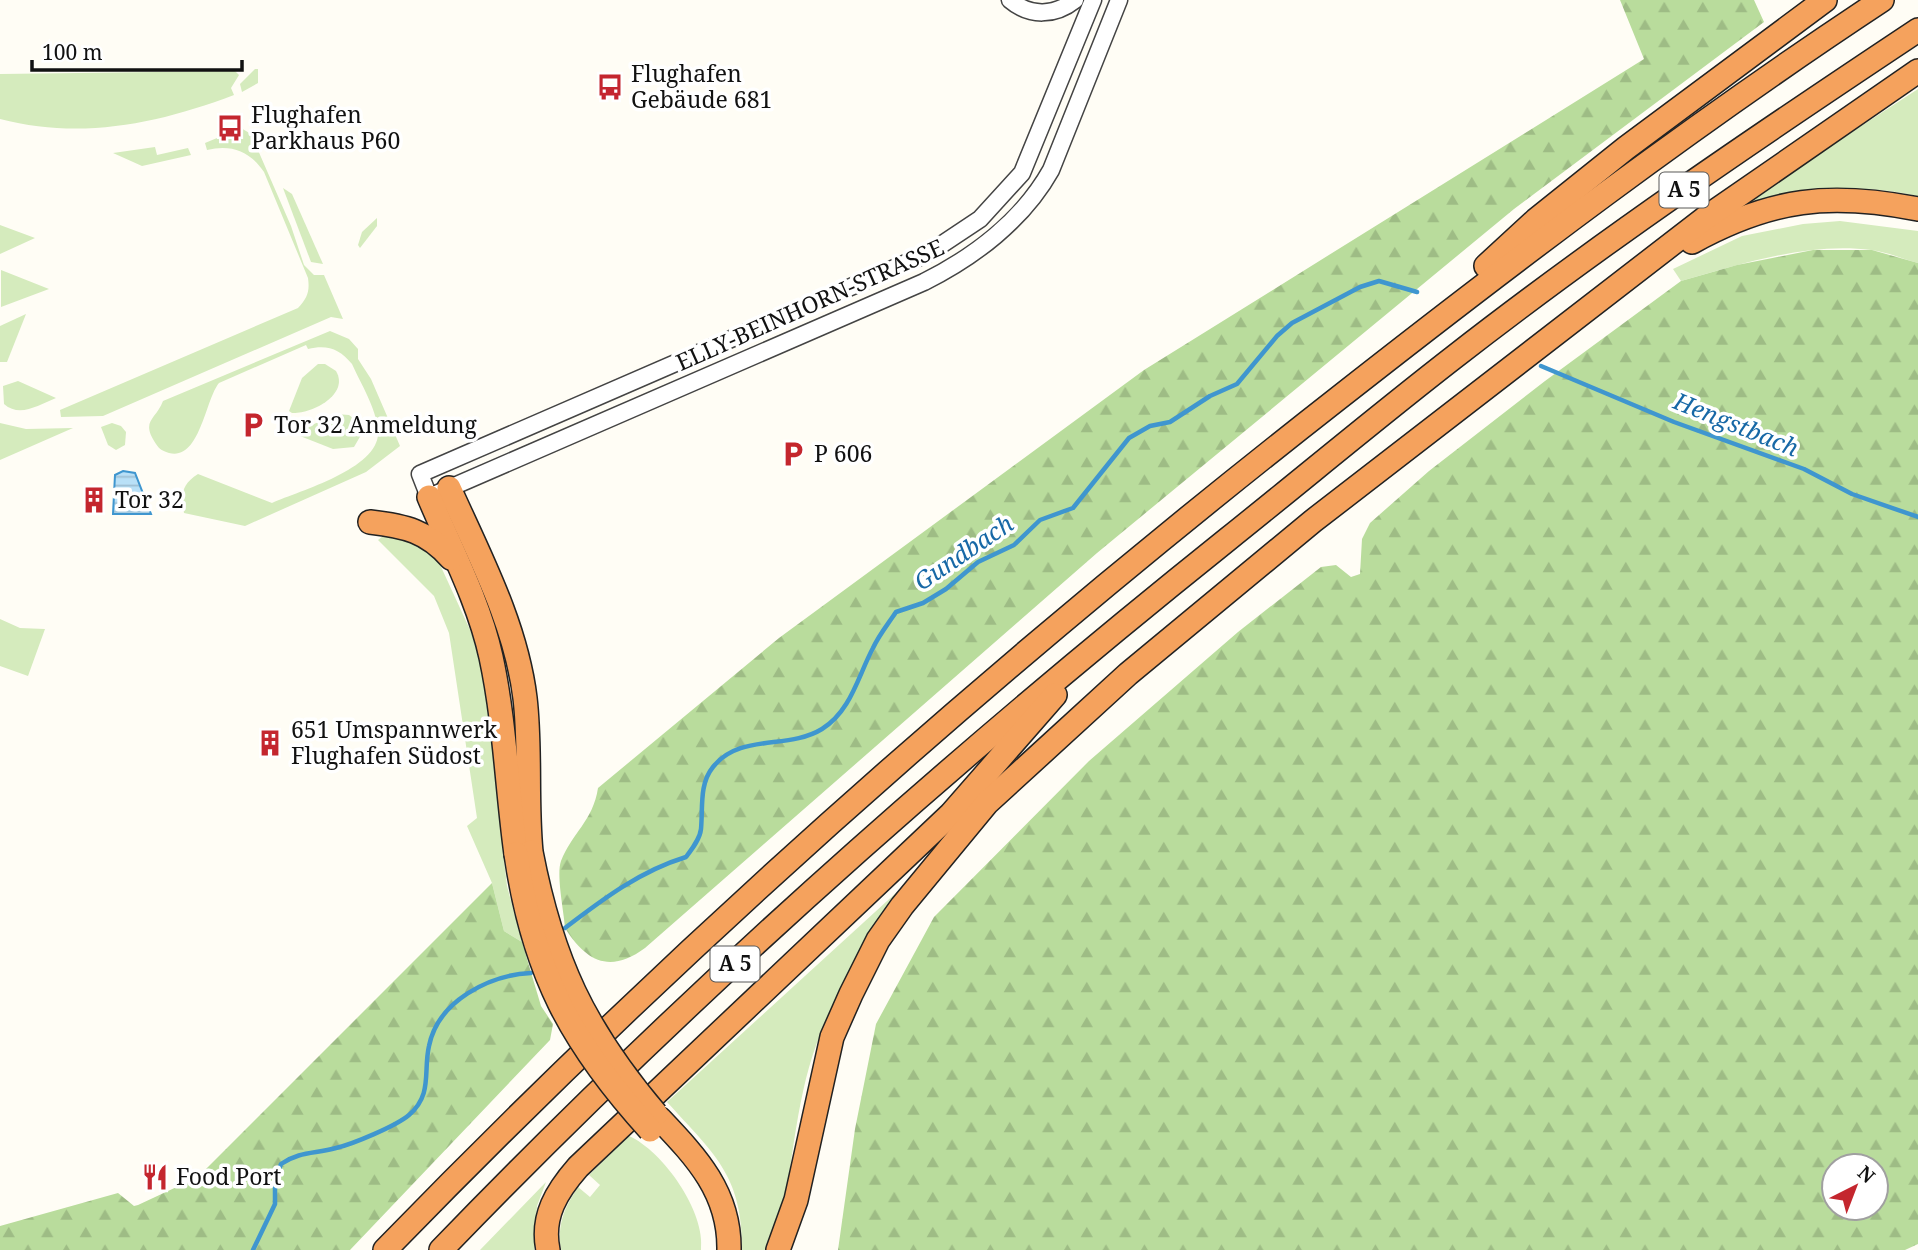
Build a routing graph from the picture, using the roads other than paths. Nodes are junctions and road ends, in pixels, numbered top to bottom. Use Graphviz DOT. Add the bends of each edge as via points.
graph roads {
  1 [pos="1010,0"];
  2 [pos="1075,0"];
  3 [pos="1093,0"];
  4 [pos="1119,0"];
  5 [pos="1882,0"];
  6 [pos="1823,1"];
  7 [pos="1918,30"];
  8 [pos="1918,71"];
  9 [pos="1918,209"];
  10 [pos="1637,272"];
  11 [pos="1432,325"];
  12 [pos="439,466"];
  13 [pos="439,492"];
  14 [pos="370,522"];
  15 [pos="460,568"];
  16 [pos="1106,637"];
  17 [pos="987,803"];
  18 [pos="523,853"];
  19 [pos="893,871"];
  20 [pos="655,1125"];
  21 [pos="385,1250"];
  22 [pos="441,1250"];
  23 [pos="548,1250"];
  24 [pos="713,1250"];
  25 [pos="729,1250"];
  26 [pos="778,1250"];
  1 -- 2 [label="street" via="1038,13 1062,9"];
  3 -- 12 [label="street, ELLY-BEINHORN-STRASSE" via="1028,162 1010,189 965,230 929,253"];
  4 -- 13 [label="street, ELLY-BEINHORN-STRASSE" via="1045,180 987,244 924,282"];
  5 -- 11 [label="highway, A 5" via="1643,166"];
  6 -- 11 [label="highway" via="1536,220"];
  7 -- 16 [label="highway, A 5" via="1640,220 1455,356"];
  8 -- 10 [label="highway" via="1763,177"];
  9 -- 10 [label="highway" via="1828,198 1776,207 1711,232"];
  10 -- 17 [label="highway" via="1303,529 1128,674"];
  11 -- 21 [label="highway, A 5" via="1147,548 808,840 603,1032"];
  12 -- 13 [label="street"];
  12 -- 13 [label="street, ELLY-BEINHORN-STRASSE" via="421,474"];
  13 -- 15 [label="highway"];
  13 -- 18 [label="highway" via="505,618 521,671 527,723"];
  14 -- 15 [label="highway" via="422,533"];
  15 -- 18 [label="highway" via="491,655"];
  16 -- 19 [label="highway" via="951,814"];
  16 -- 22 [label="highway, A 5" via="763,939"];
  17 -- 19 [label="highway"];
  17 -- 26 [label="highway" via="902,906 878,940 851,994 832,1037 796,1200"];
  18 -- 20 [label="highway, bridge" via="526,914 556,999 598,1069"];
  19 -- 23 [label="highway" via="578,1167 550,1209"];
  20 -- 24 [label="highway" via="699,1186 715,1225"];
  20 -- 25 [label="highway" via="695,1156 717,1190"];
}
